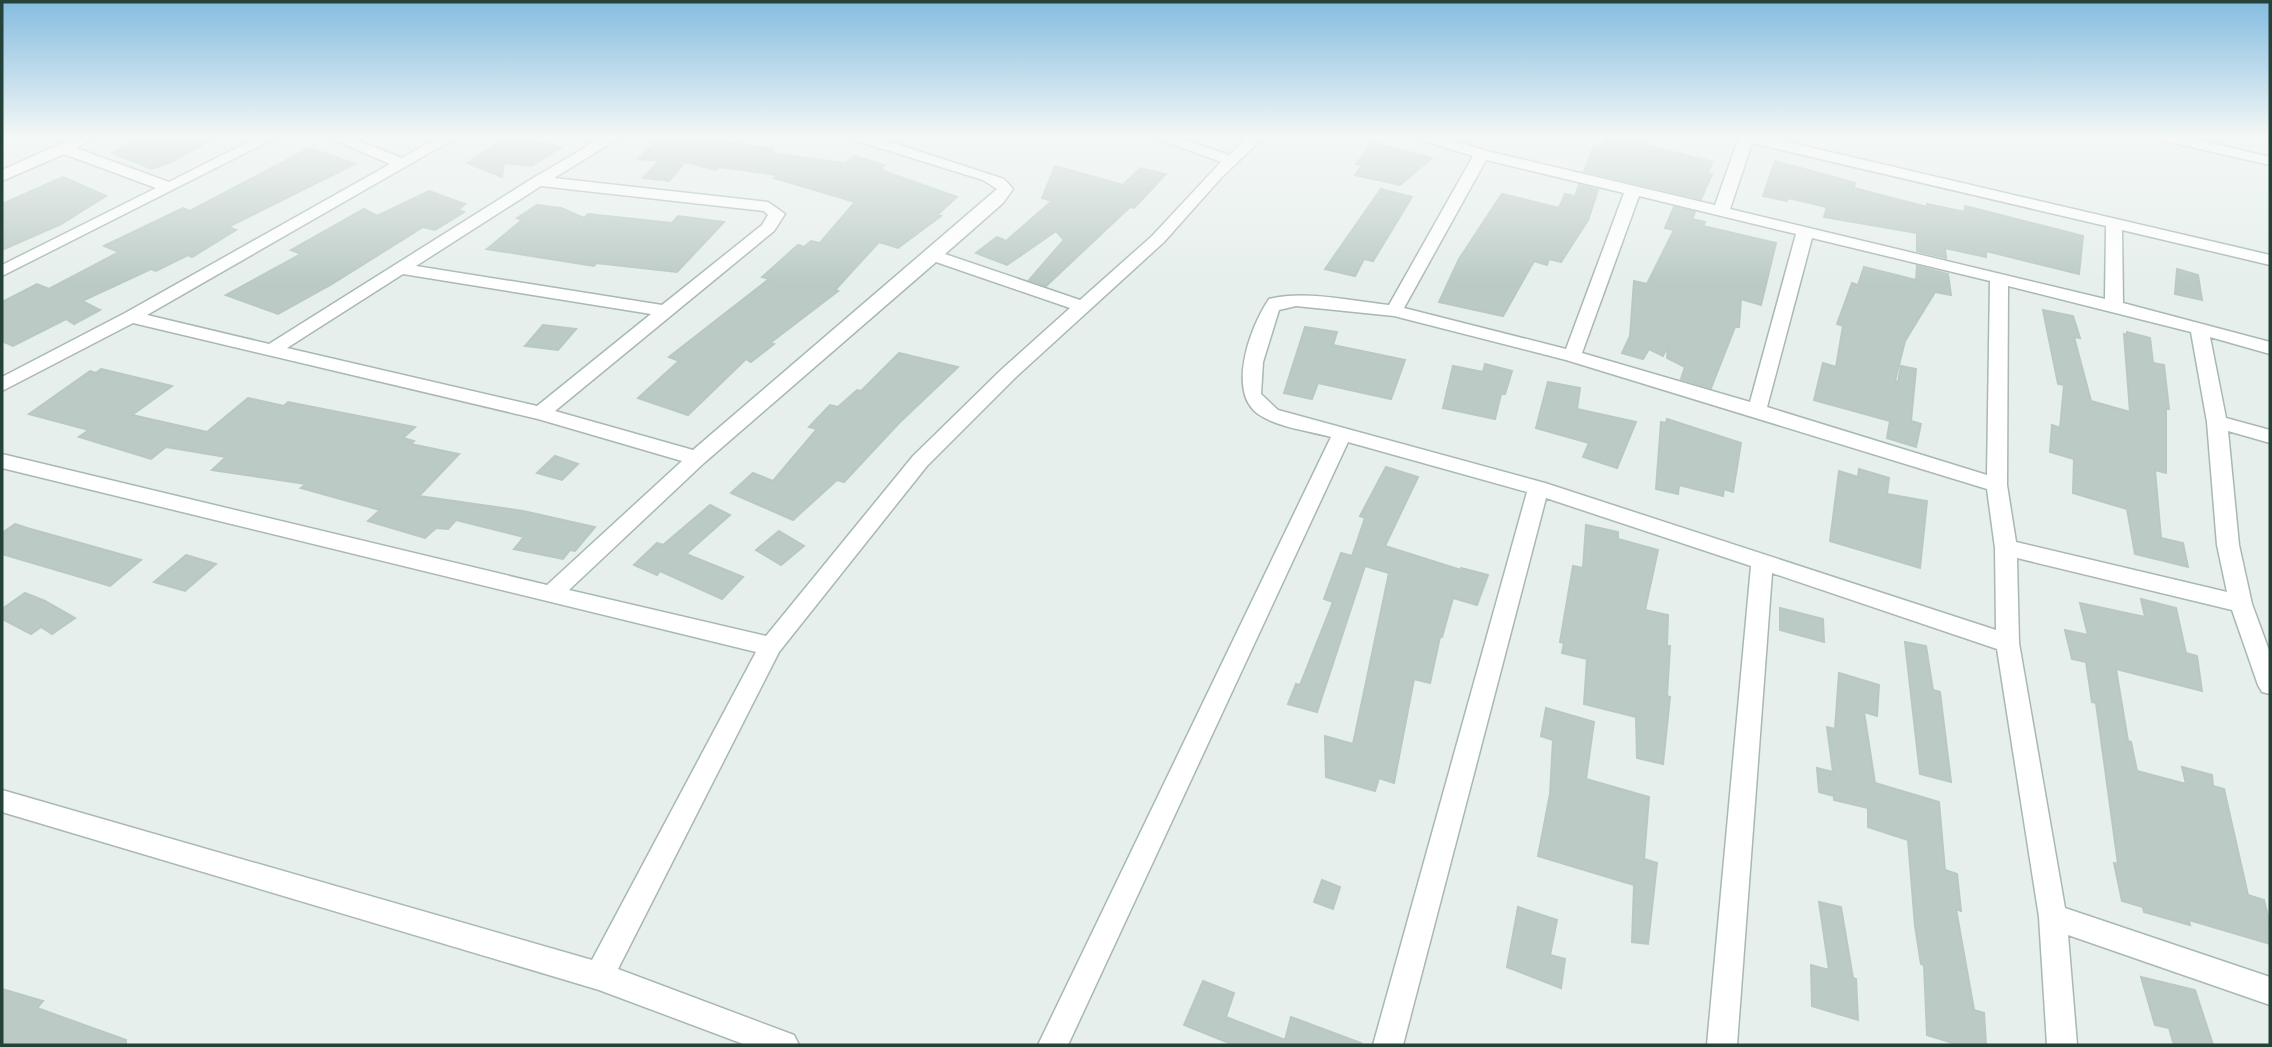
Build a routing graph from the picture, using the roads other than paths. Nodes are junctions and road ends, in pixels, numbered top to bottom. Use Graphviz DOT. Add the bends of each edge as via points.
graph roads {
  1 [pos="166,186"];
  2 [pos="364,186"];
  3 [pos="530,186"];
  4 [pos="581,186"];
  5 [pos="1002,186"];
  6 [pos="1207,186"];
  7 [pos="1464,186"];
  8 [pos="1616,186"];
  9 [pos="1730,186"];
  10 [pos="1958,186"];
  11 [pos="169,187"];
  12 [pos="1633,190"];
  13 [pos="1721,211"];
  14 [pos="2114,222"];
  15 [pos="1805,233"];
  16 [pos="933,255"];
  17 [pos="2270,260"];
  18 [pos="398,268"];
  19 [pos="2,271"];
  20 [pos="1999,279"];
  21 [pos="2114,306"];
  22 [pos="1083,307"];
  23 [pos="666,311"];
  24 [pos="1394,311"];
  25 [pos="131,317"];
  26 [pos="2199,329"];
  27 [pos="2270,348"];
  28 [pos="273,349"];
  29 [pos="1572,356"];
  30 [pos="2,385"];
  31 [pos="1757,410"];
  32 [pos="540,413"];
  33 [pos="2217,422"];
  34 [pos="1343,432"];
  35 [pos="2270,436"];
  36 [pos="697,458"];
  37 [pos="2,461"];
  38 [pos="1997,485"];
  39 [pos="1538,488"];
  40 [pos="2006,548"];
  41 [pos="1762,562"];
  42 [pos="550,595"];
  43 [pos="2241,604"];
  44 [pos="2008,643"];
  45 [pos="771,646"];
  46 [pos="2270,685"];
  47 [pos="2,801"];
  48 [pos="2053,917"];
  49 [pos="598,976"];
  50 [pos="2270,991"];
  51 [pos="784,1045"];
  52 [pos="1053,1045"];
  53 [pos="1388,1045"];
  54 [pos="1722,1045"];
  55 [pos="2062,1045"];
  1 -- 11 [label="street"];
  2 -- 25 [label="street"];
  3 -- 18 [label="street"];
  4 -- 23 [label="street" via="768,207 778,214 768,228"];
  5 -- 16 [label="street" via="1005,188 997,200"];
  6 -- 22 [label="street" via="1158,239"];
  7 -- 24 [label="street"];
  8 -- 12 [label="street"];
  9 -- 13 [label="street"];
  10 -- 14 [label="street"];
  11 -- 19 [label="street"];
  12 -- 13 [label="street"];
  12 -- 29 [label="street"];
  13 -- 15 [label="street"];
  14 -- 17 [label="street"];
  14 -- 21 [label="street"];
  15 -- 20 [label="street"];
  15 -- 31 [label="street"];
  16 -- 22 [label="street"];
  16 -- 36 [label="street"];
  18 -- 23 [label="street"];
  18 -- 28 [label="street"];
  20 -- 21 [label="street"];
  20 -- 38 [label="street"];
  21 -- 26 [label="street"];
  22 -- 45 [label="street" via="920,461"];
  23 -- 32 [label="street"];
  24 -- 29 [label="street"];
  24 -- 34 [label="street" via="1283,301 1275,303 1266,318 1251,379 1255,400 1271,414"];
  25 -- 28 [label="street"];
  25 -- 30 [label="street"];
  26 -- 27 [label="street"];
  26 -- 33 [label="street"];
  28 -- 32 [label="street"];
  29 -- 31 [label="street"];
  31 -- 38 [label="street"];
  32 -- 36 [label="street"];
  33 -- 35 [label="street"];
  33 -- 43 [label="street" via="2228,545"];
  34 -- 39 [label="street"];
  34 -- 52 [label="street"];
  36 -- 42 [label="street"];
  37 -- 42 [label="street"];
  38 -- 40 [label="street"];
  39 -- 41 [label="street"];
  39 -- 53 [label="street"];
  40 -- 43 [label="street"];
  40 -- 44 [label="street"];
  41 -- 44 [label="street"];
  41 -- 54 [label="street"];
  42 -- 45 [label="street"];
  43 -- 46 [label="street"];
  44 -- 48 [label="street"];
  45 -- 49 [label="street"];
  47 -- 49 [label="street"];
  48 -- 50 [label="street"];
  48 -- 55 [label="street"];
  49 -- 51 [label="street"];
}
